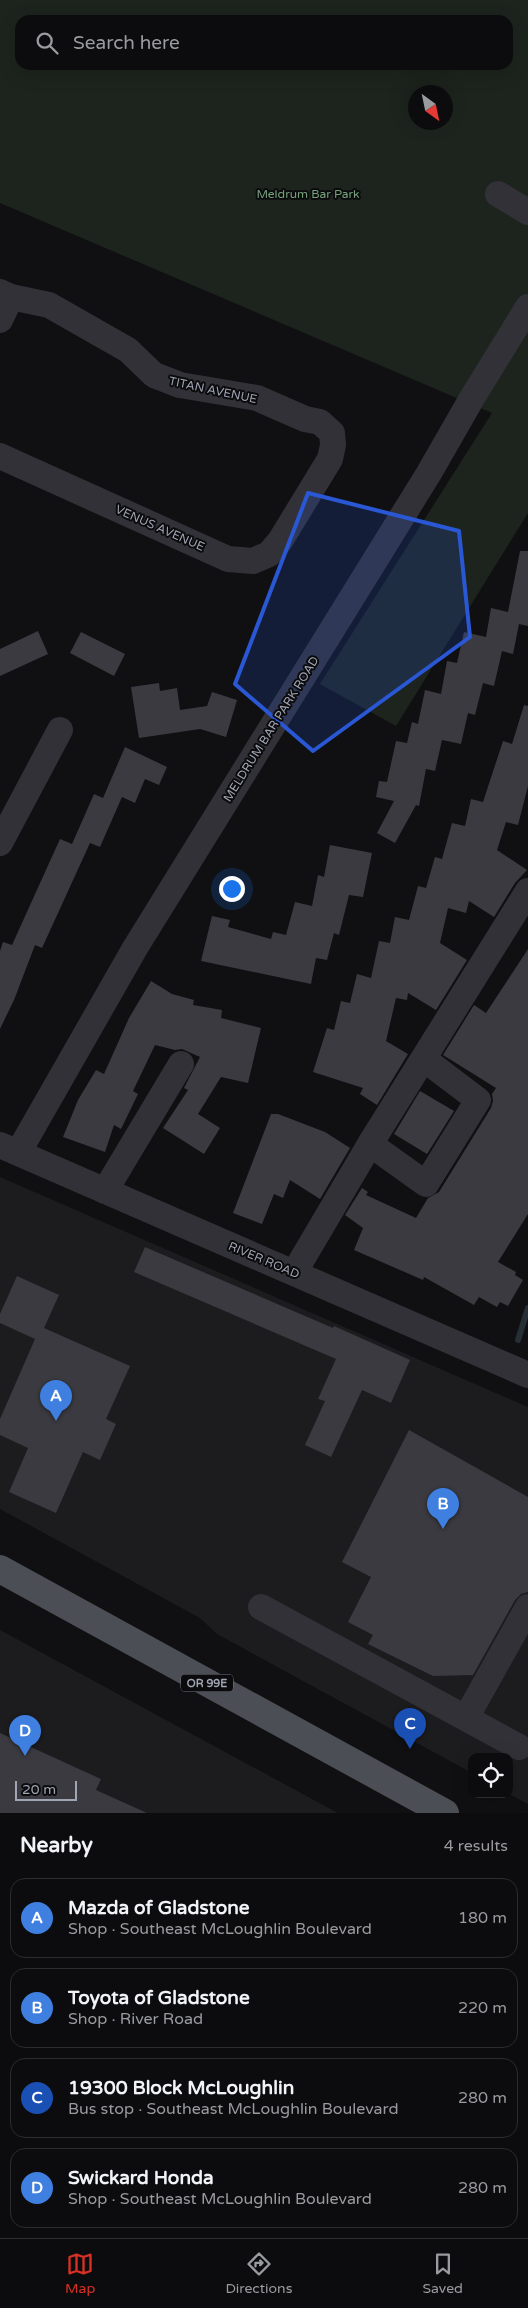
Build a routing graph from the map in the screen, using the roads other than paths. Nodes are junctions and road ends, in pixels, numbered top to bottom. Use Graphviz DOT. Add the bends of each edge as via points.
graph roads {
  1 [pos="498,194"];
  2 [pos="528,212"];
  3 [pos="6,294"];
  4 [pos="528,307"];
  5 [pos="0,320"];
  6 [pos="0,456"];
  7 [pos="302,506"];
  8 [pos="60,730"];
  9 [pos="0,843"];
  10 [pos="526,899"];
  11 [pos="424,1060"];
  12 [pos="181,1064"];
  13 [pos="370,1144"];
  14 [pos="9,1149"];
  15 [pos="105,1191"];
  16 [pos="294,1273"];
  17 [pos="528,1375"];
  18 [pos="0,1569"];
  19 [pos="261,1607"];
  20 [pos="528,1607"];
  21 [pos="466,1718"];
  22 [pos="519,1747"];
  23 [pos="445,1813"];
  1 -- 2 [label="street"];
  3 -- 5 [label="street"];
  3 -- 7 [label="street, TITAN AVENUE" via="49,305 128,350 154,376 180,385 257,398 305,419 320,422 332,434 330,459"];
  4 -- 14 [label="street, MELDRUM BAR PARK ROAD" via="429,473"];
  6 -- 7 [label="street, VENUS AVENUE" via="228,559 253,561 268,554"];
  8 -- 9 [label="street"];
  10 -- 11 [label="street"];
  11 -- 13 [label="street"];
  11 -- 13 [label="street" via="478,1100 426,1184"];
  12 -- 15 [label="street"];
  13 -- 16 [label="street"];
  14 -- 15 [label="street, RIVER ROAD"];
  15 -- 16 [label="street, RIVER ROAD"];
  16 -- 17 [label="street, RIVER ROAD"];
  18 -- 23 [label="main road, OR 99E"];
  19 -- 21 [label="street"];
  20 -- 21 [label="street"];
  21 -- 22 [label="street"];
}
